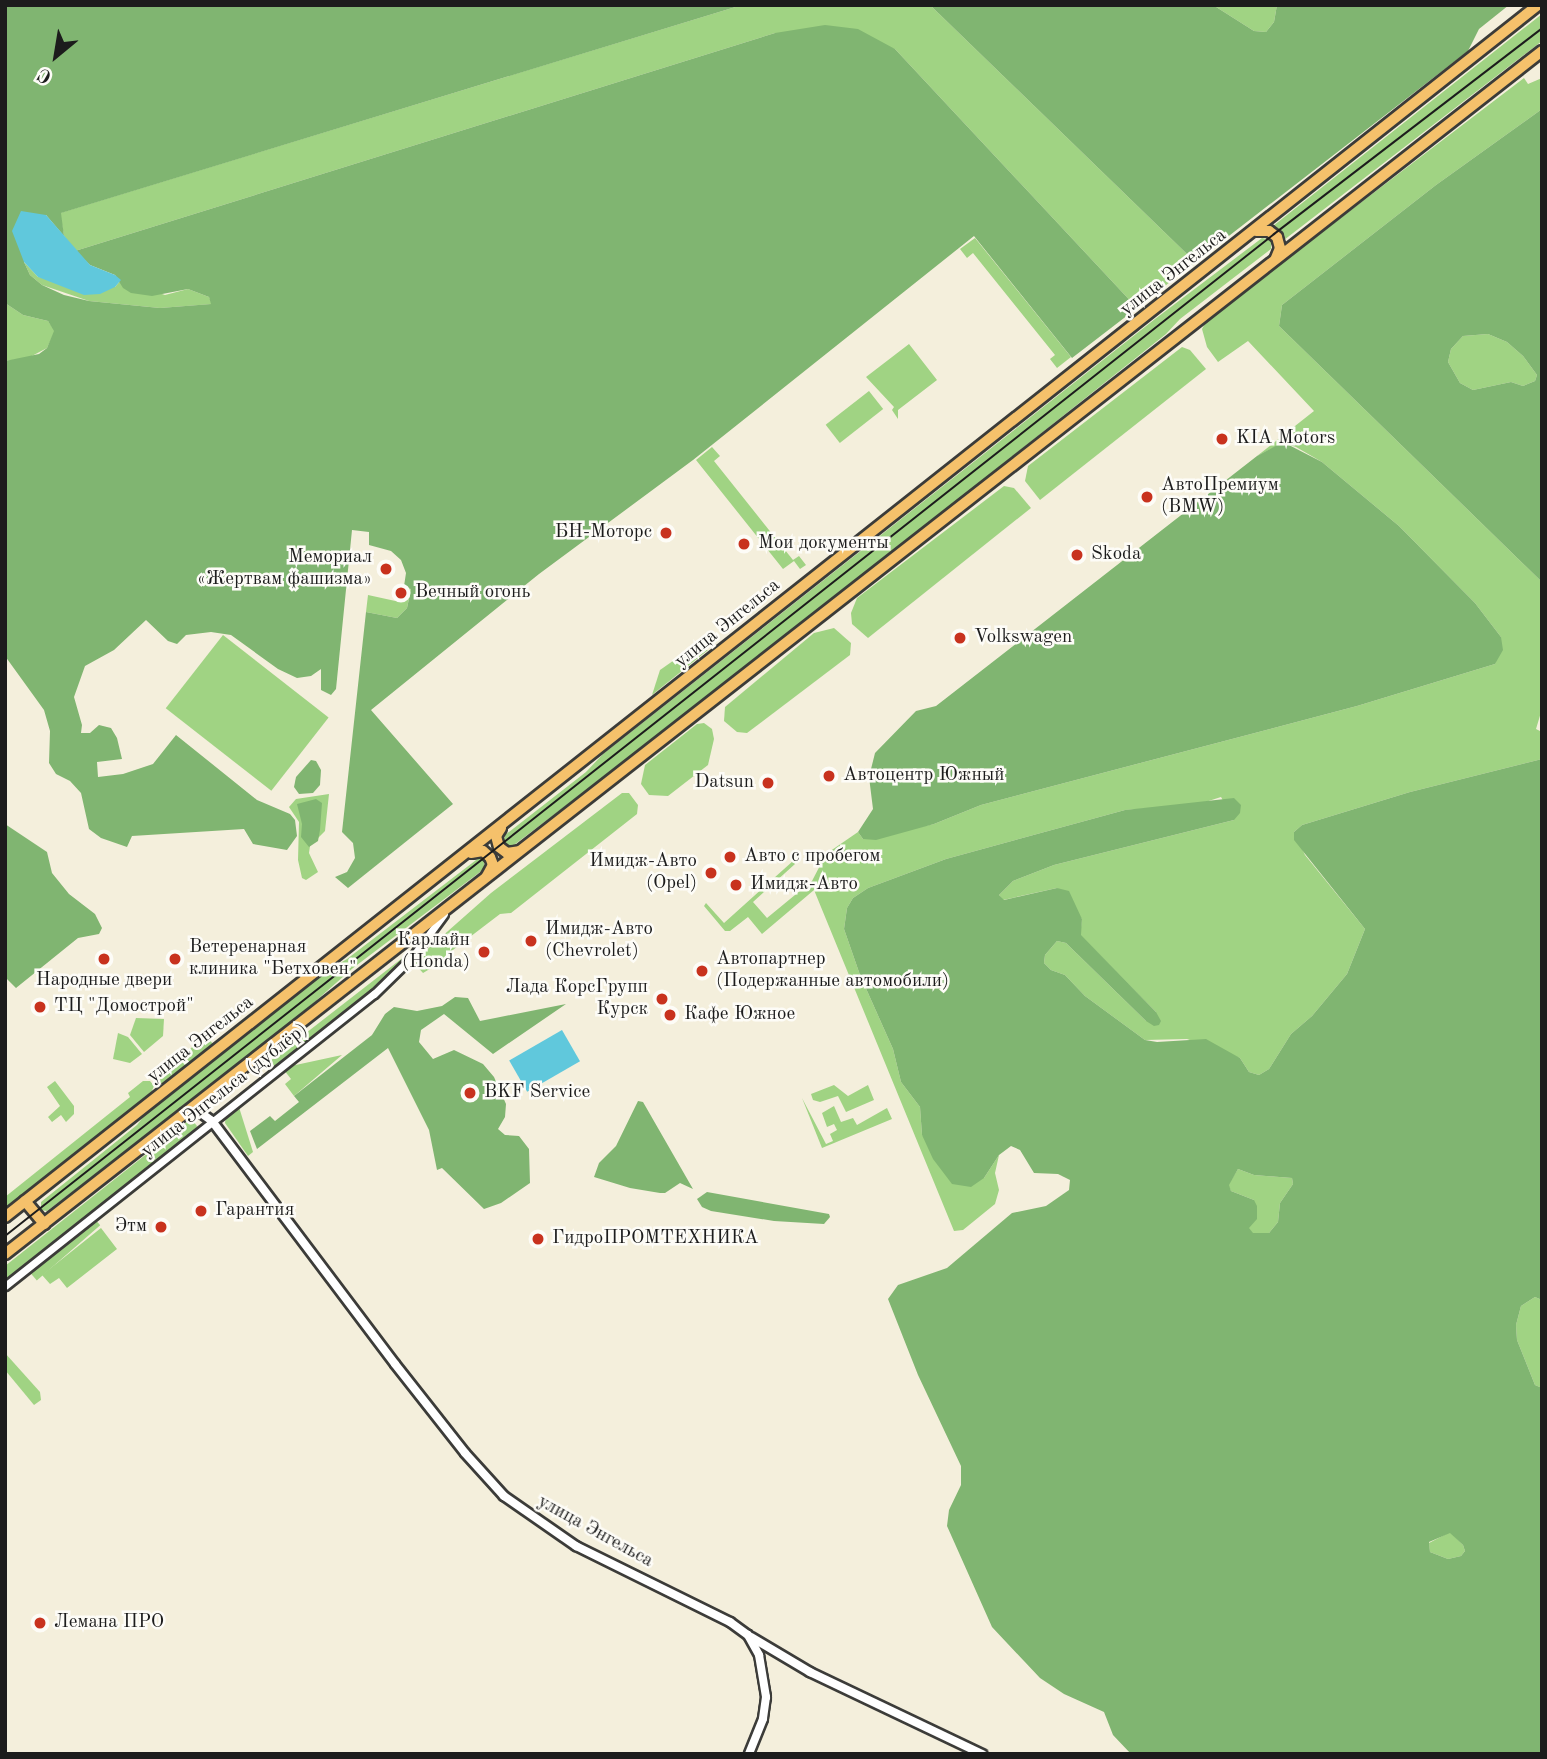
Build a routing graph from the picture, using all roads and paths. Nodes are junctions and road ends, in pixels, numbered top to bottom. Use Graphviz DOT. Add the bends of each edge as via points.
graph roads {
  1 [pos="1538,5"];
  2 [pos="1542,51"];
  3 [pos="1256,231"];
  4 [pos="1276,258"];
  5 [pos="508,821"];
  6 [pos="530,845"];
  7 [pos="459,860"];
  8 [pos="478,886"];
  9 [pos="450,907"];
  10 [pos="184,1113"];
  11 [pos="212,1121"];
  12 [pos="25,1201"];
  13 [pos="5,1217"];
  14 [pos="44,1224"];
  15 [pos="5,1254"];
  16 [pos="5,1286"];
  17 [pos="748,1635"];
  18 [pos="750,1754"];
  19 [pos="982,1754"];
  1 -- 3 [label="main road, улица Энгельса"];
  2 -- 4 [label="main road"];
  3 -- 4 [label="main road" via="1269,230 1277,237 1280,248"];
  3 -- 5 [label="main road, улица Энгельса"];
  4 -- 6 [label="main road"];
  5 -- 6 [label="main road" via="496,836 499,848 514,853"];
  5 -- 7 [label="main road, улица Энгельса"];
  6 -- 8 [label="main road"];
  7 -- 8 [label="main road" via="477,851 490,857 491,872"];
  7 -- 12 [label="main road, улица Энгельса"];
  8 -- 9 [label="main road"];
  9 -- 10 [label="main road"];
  9 -- 11 [label="street, улица Энгельса (дублёр)" via="413,956 374,994"];
  10 -- 11 [label="street" via="201,1113"];
  10 -- 14 [label="main road"];
  11 -- 16 [label="street, улица Энгельса (дублёр)"];
  11 -- 17 [label="street, улица Энгельса" via="490,1483 565,1539"];
  12 -- 13 [label="main road, улица Энгельса"];
  12 -- 14 [label="main road"];
  14 -- 15 [label="main road"];
  17 -- 18 [label="street" via="758,1655 766,1697 764,1718"];
  17 -- 19 [label="street, улица Энгельса" via="810,1672"];
}
